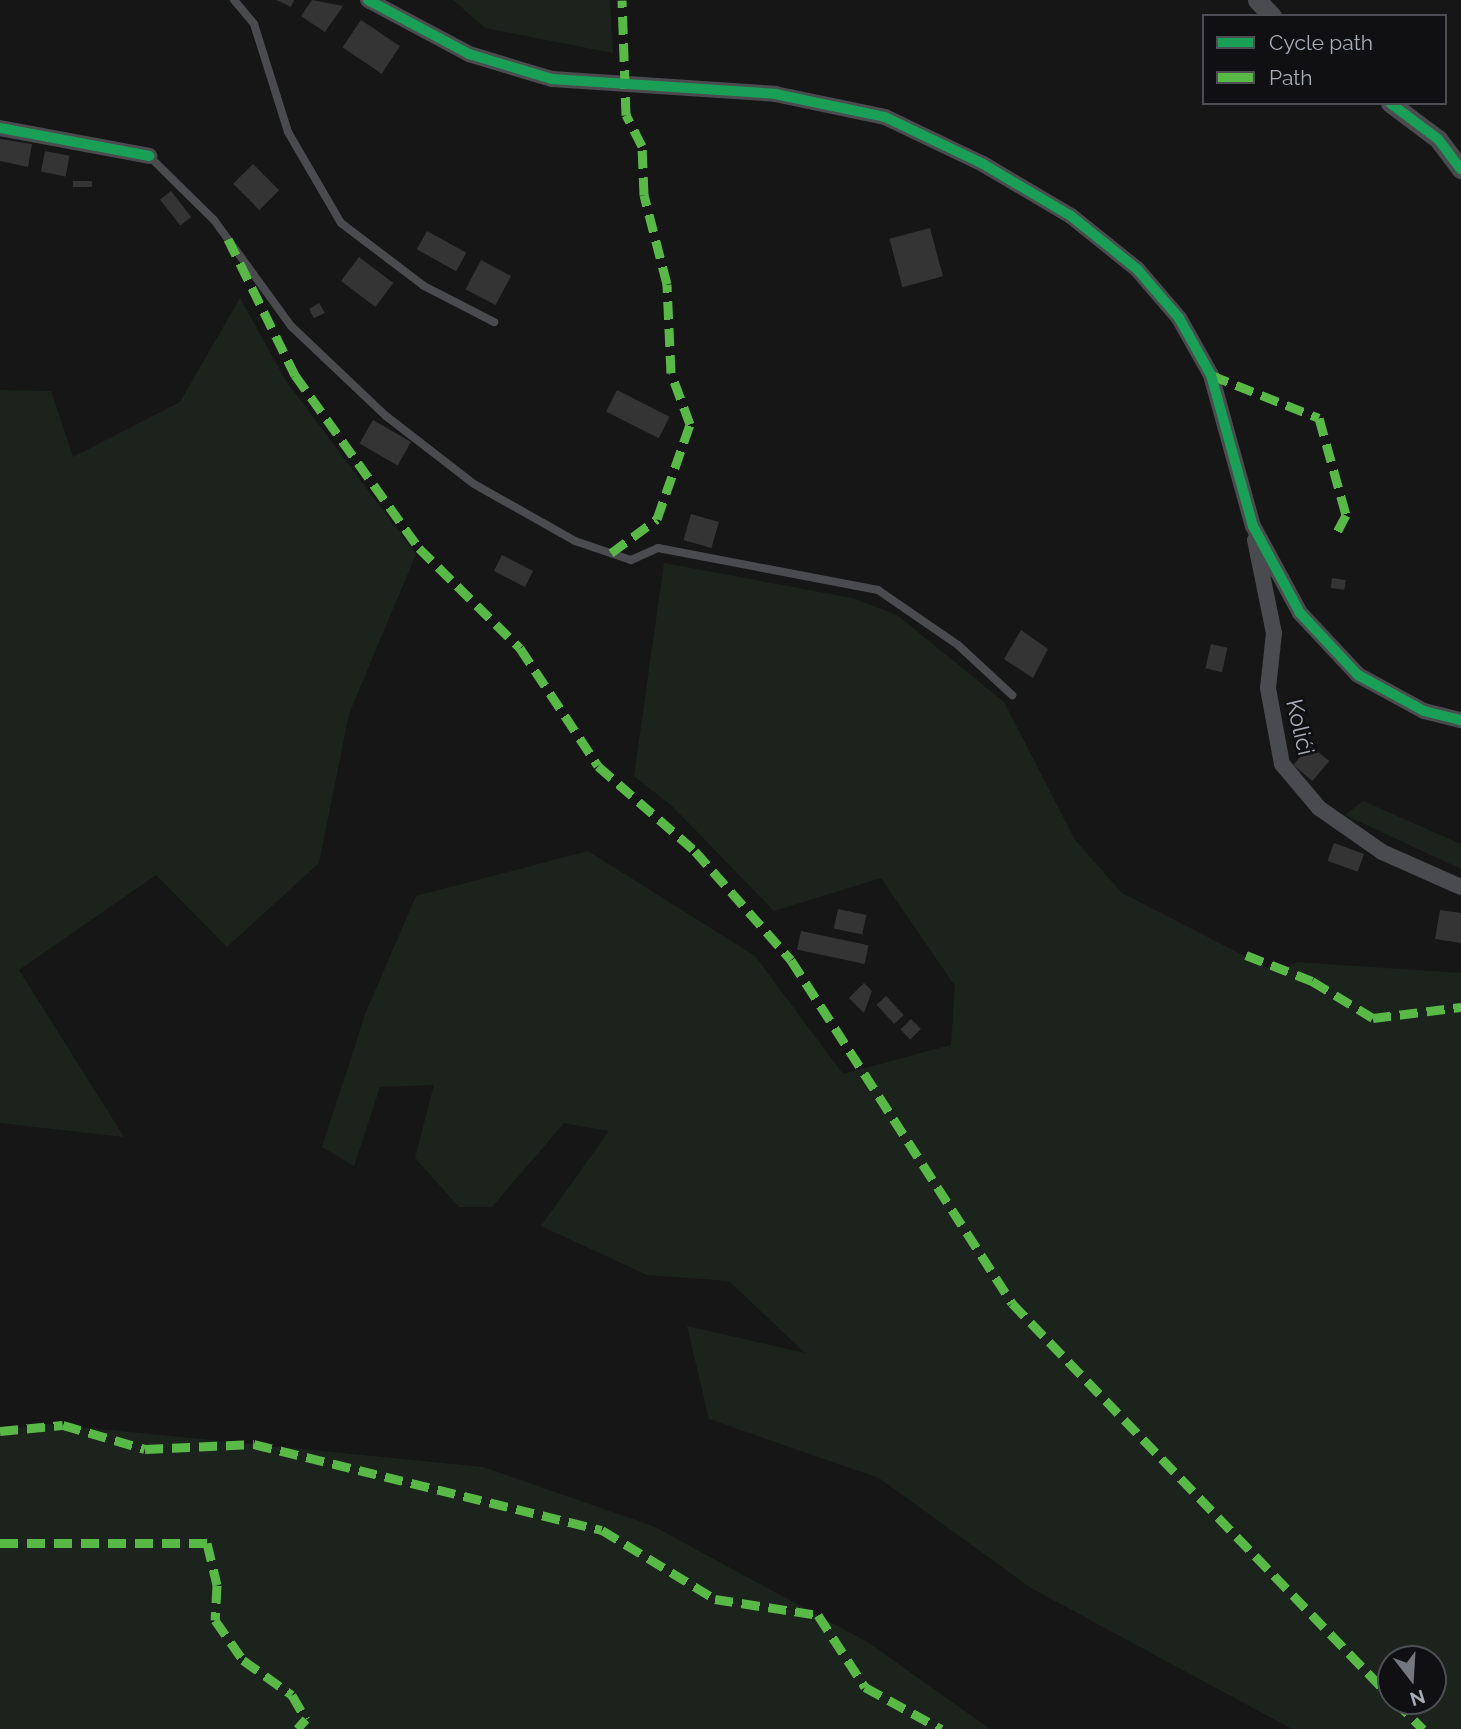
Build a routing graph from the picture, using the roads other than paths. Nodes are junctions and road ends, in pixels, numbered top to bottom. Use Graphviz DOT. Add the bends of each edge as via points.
graph roads {
  1 [pos="234,0"];
  2 [pos="368,0"];
  3 [pos="1257,0"];
  4 [pos="1270,14"];
  5 [pos="1393,105"];
  6 [pos="0,128"];
  7 [pos="149,156"];
  8 [pos="1461,169"];
  9 [pos="494,322"];
  10 [pos="1253,526"];
  11 [pos="1012,695"];
  12 [pos="1461,720"];
  13 [pos="1461,887"];
  1 -- 9 [label="lane" via="254,24 288,132 341,223 424,286"];
  2 -- 10 [label="street" via="469,54 552,79 775,94 885,117 1038,197 1137,269 1179,318 1210,375"];
  3 -- 4 [label="street"];
  5 -- 8 [label="street" via="1438,139"];
  6 -- 7 [label="street"];
  7 -- 11 [label="lane" via="214,220 291,326 386,416 474,484 575,541 631,560 658,548 878,590 958,645"];
  10 -- 12 [label="street" via="1300,613 1358,675 1424,711"];
  10 -- 13 [label="street, Kolići" via="1274,633 1268,688 1282,764 1319,808 1382,852"];
}
